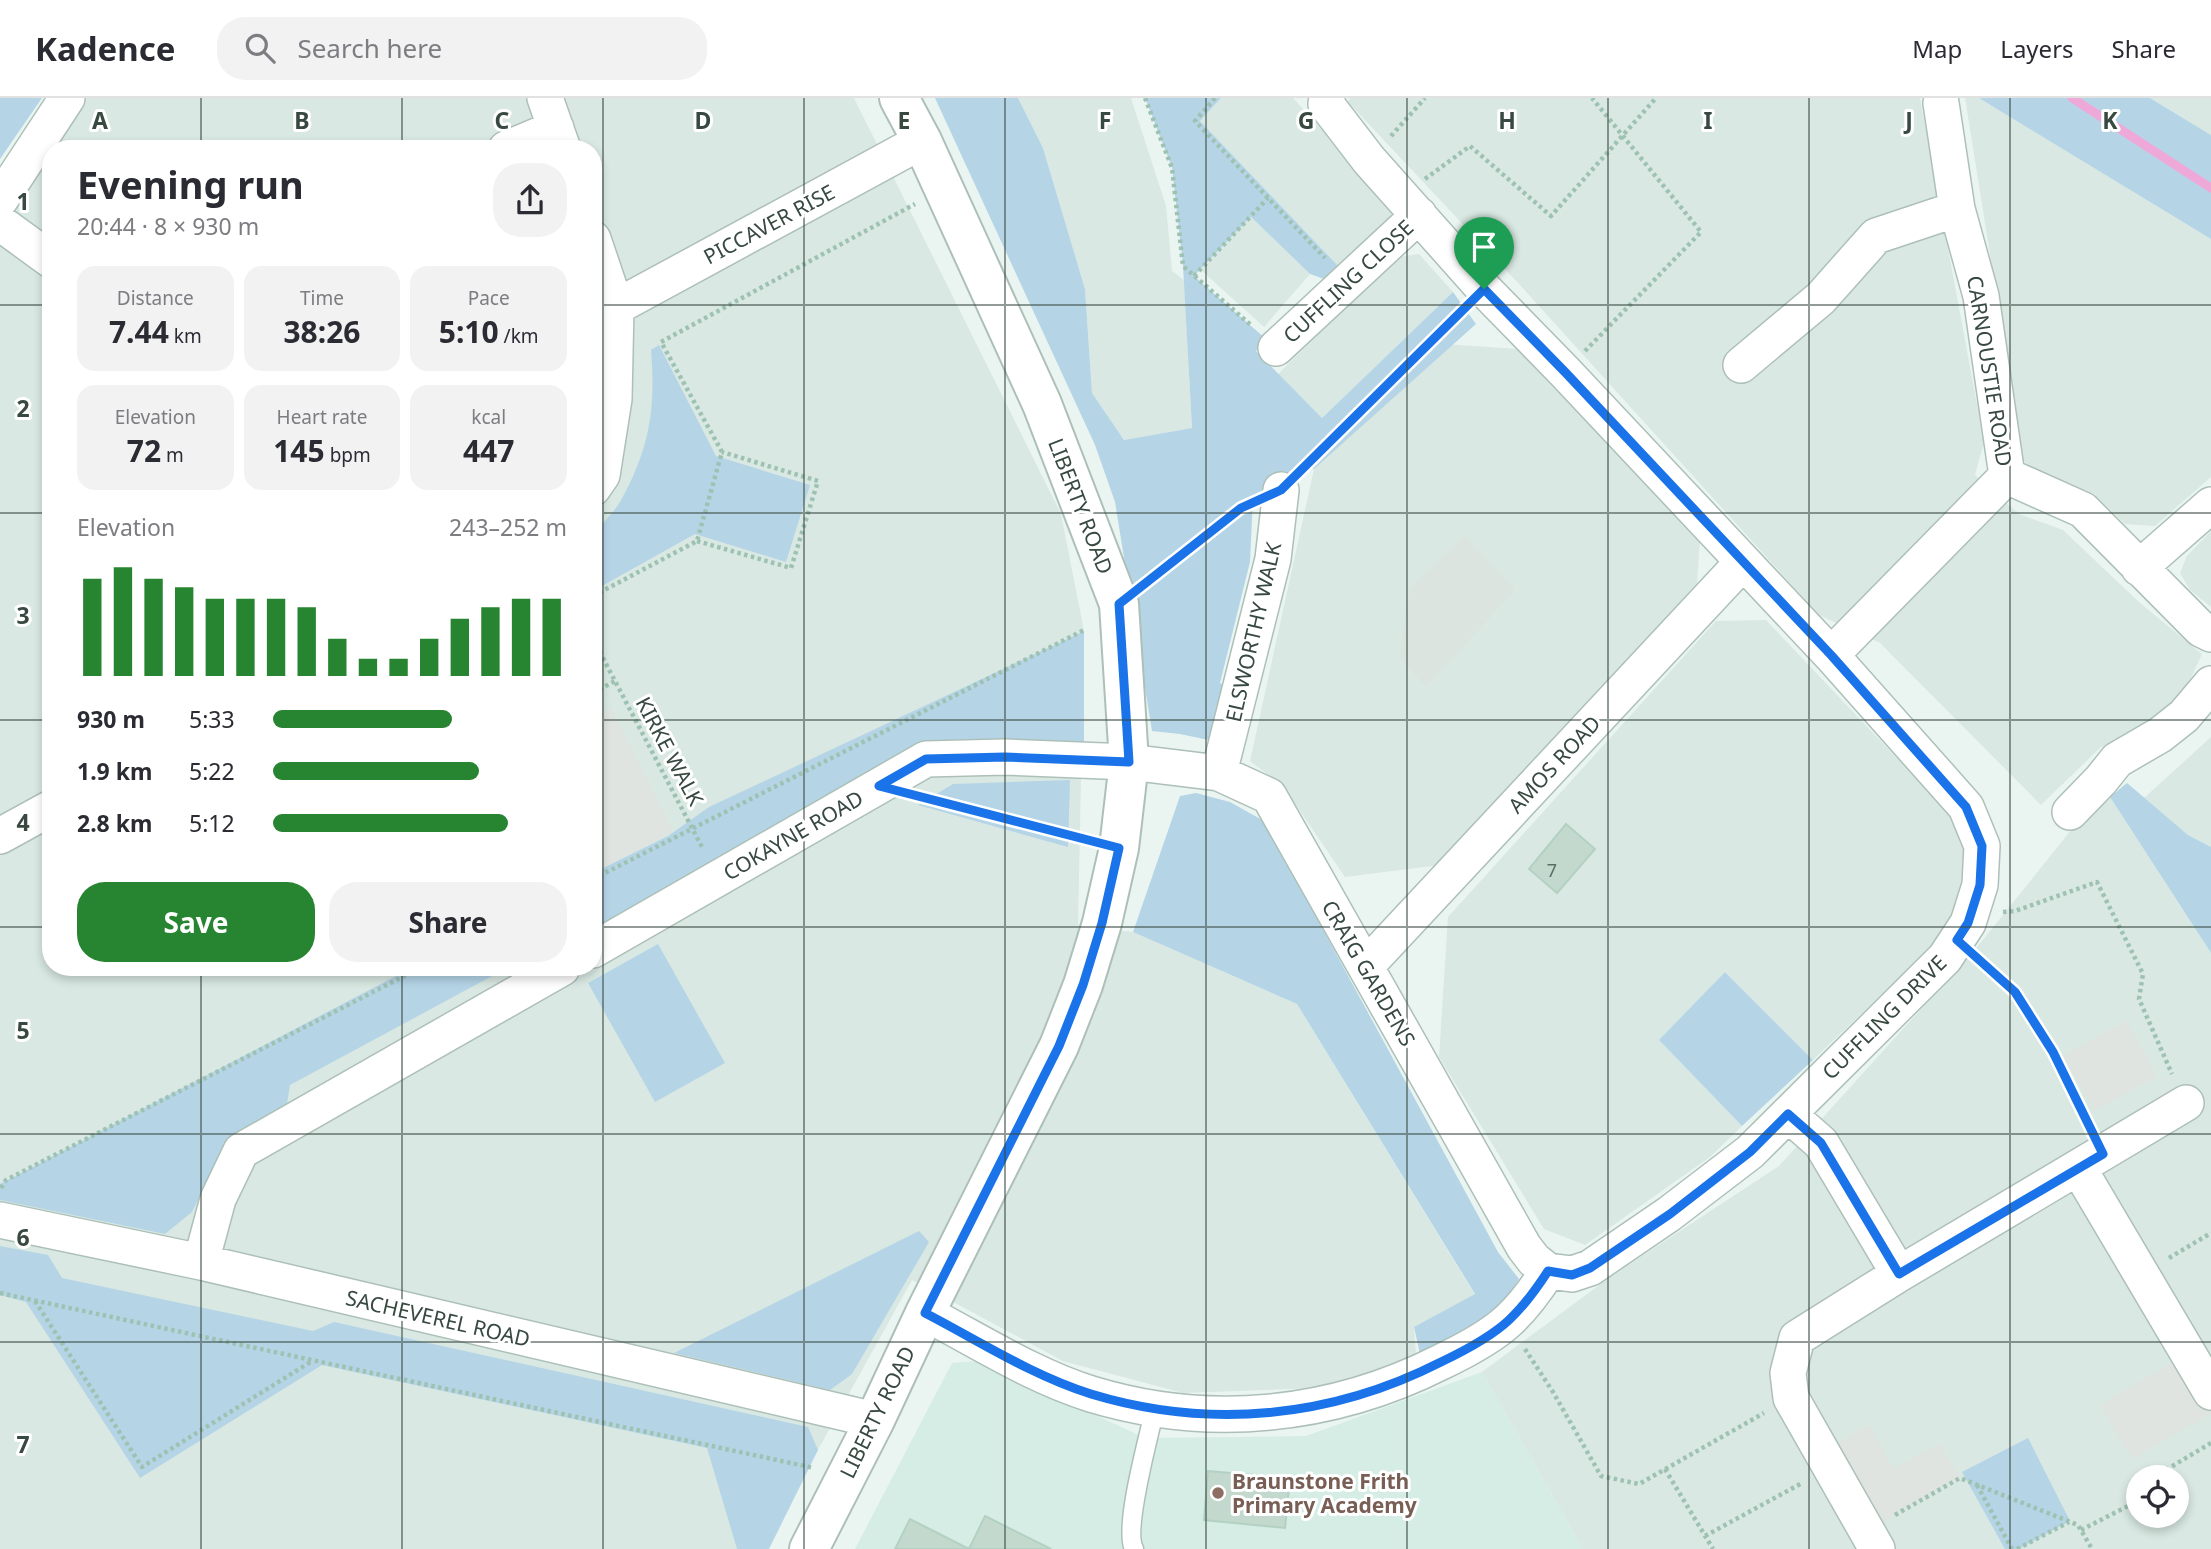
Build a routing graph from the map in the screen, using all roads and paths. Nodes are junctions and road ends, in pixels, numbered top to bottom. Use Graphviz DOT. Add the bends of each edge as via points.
graph roads {
  1 [pos="68,98"];
  2 [pos="900,98"];
  3 [pos="1145,98"];
  4 [pos="1215,98"];
  5 [pos="1327,98"];
  6 [pos="1426,98"];
  7 [pos="1592,98"];
  8 [pos="1656,98"];
  9 [pos="1941,103"];
  10 [pos="554,125"];
  11 [pos="1623,134"];
  12 [pos="524,140"];
  13 [pos="922,141"];
  14 [pos="1369,160"];
  15 [pos="945,190"];
  16 [pos="1268,198"];
  17 [pos="0,200"];
  18 [pos="1410,205"];
  19 [pos="1957,209"];
  20 [pos="0,223"];
  21 [pos="42,253"];
  22 [pos="602,264"];
  23 [pos="1194,276"];
  24 [pos="1347,282"];
  25 [pos="1484,289"];
  26 [pos="617,307"];
  27 [pos="1276,348"];
  28 [pos="1741,365"];
  29 [pos="1565,372"];
  30 [pos="722,452"];
  31 [pos="602,475"];
  32 [pos="2007,477"];
  33 [pos="1281,490"];
  34 [pos="2211,505"];
  35 [pos="697,541"];
  36 [pos="1743,562"];
  37 [pos="2139,568"];
  38 [pos="602,591"];
  39 [pos="1119,604"];
  40 [pos="2211,634"];
  41 [pos="1831,655"];
  42 [pos="602,656"];
  43 [pos="615,681"];
  44 [pos="2211,684"];
  45 [pos="602,688"];
  46 [pos="1129,762"];
  47 [pos="1219,773"];
  48 [pos="879,786"];
  49 [pos="2070,812"];
  50 [pos="42,813"];
  51 [pos="692,828"];
  52 [pos="0,835"];
  53 [pos="1119,848"];
  54 [pos="602,874"];
  55 [pos="718,878"];
  56 [pos="1964,927"];
  57 [pos="602,945"];
  58 [pos="1366,966"];
  59 [pos="404,976"];
  60 [pos="548,976"];
  61 [pos="2186,1103"];
  62 [pos="1788,1114"];
  63 [pos="2091,1161"];
  64 [pos="0,1189"];
  65 [pos="0,1220"];
  66 [pos="2211,1233"];
  67 [pos="201,1262"];
  68 [pos="1548,1271"];
  69 [pos="1899,1274"];
  70 [pos="2141,1274"];
  71 [pos="0,1293"];
  72 [pos="35,1301"];
  73 [pos="925,1313"];
  74 [pos="1507,1322"];
  75 [pos="314,1360"];
  76 [pos="2211,1392"];
  77 [pos="1791,1398"];
  78 [pos="1155,1408"];
  79 [pos="875,1420"];
  80 [pos="2211,1443"];
  81 [pos="2174,1465"];
  82 [pos="1829,1468"];
  83 [pos="1665,1469"];
  84 [pos="847,1475"];
  85 [pos="1977,1484"];
  86 [pos="2126,1507"];
  87 [pos="2070,1521"];
  88 [pos="2081,1530"];
  89 [pos="1705,1536"];
  90 [pos="1872,1540"];
  91 [pos="809,1549"];
  92 [pos="1134,1549"];
  93 [pos="1713,1549"];
  94 [pos="2015,1549"];
  95 [pos="2092,1549"];
  1 -- 17 [label="street"];
  2 -- 13 [label="street, LIBERTY ROAD"];
  3 -- 23 [label="path" via="1172,168 1183,266"];
  4 -- 16 [label="path" via="1195,121"];
  5 -- 14 [label="street, CUFFLING DRIVE" via="1326,104"];
  6 -- 14 [label="path"];
  7 -- 11 [label="path"];
  8 -- 11 [label="path"];
  9 -- 19 [label="street, CARNOUSTIE ROAD"];
  10 -- 12 [label="street"];
  11 -- 18 [label="path" via="1551,216 1470,146"];
  11 -- 29 [label="path" via="1701,232"];
  13 -- 15 [label="street, LIBERTY ROAD"];
  13 -- 26 [label="street, PICCAVER RISE"];
  14 -- 18 [label="street, CUFFLING DRIVE"];
  15 -- 30 [label="path" via="661,342"];
  15 -- 39 [label="street, LIBERTY ROAD" via="1042,404"];
  16 -- 23 [label="path"];
  16 -- 24 [label="path"];
  18 -- 24 [label="street, CUFFLING CLOSE"];
  18 -- 25 [label="street, CUFFLING DRIVE"];
  19 -- 28 [label="street" via="1876,236 1821,299"];
  19 -- 32 [label="street, CARNOUSTIE ROAD" via="1981,296"];
  20 -- 21 [label="street"];
  22 -- 26 [label="street"];
  23 -- 27 [label="path"];
  24 -- 27 [label="street, CUFFLING CLOSE"];
  25 -- 29 [label="street, CUFFLING DRIVE"];
  25 -- 33 [label="path"];
  26 -- 31 [label="street" via="614,399"];
  29 -- 36 [label="street, CUFFLING DRIVE"];
  30 -- 35 [label="path"];
  30 -- 35 [label="path" via="818,481 791,568"];
  32 -- 37 [label="street" via="2083,510"];
  32 -- 41 [label="street, CARNOUSTIE ROAD"];
  33 -- 39 [label="path" via="1241,508"];
  33 -- 47 [label="street, ELSWORTHY WALK" via="1273,559"];
  34 -- 37 [label="street"];
  35 -- 38 [label="path"];
  36 -- 41 [label="street, CUFFLING DRIVE"];
  36 -- 58 [label="street, AMOS ROAD"];
  37 -- 40 [label="street"];
  39 -- 46 [label="street, LIBERTY ROAD"];
  39 -- 51 [label="path" via="1084,631"];
  41 -- 56 [label="street, CUFFLING DRIVE" via="1966,807 1982,846 1980,885"];
  42 -- 43 [label="path, KIRKE WALK"];
  43 -- 45 [label="path"];
  43 -- 51 [label="path, KIRKE WALK"];
  44 -- 49 [label="street" via="2184,716 2117,760"];
  46 -- 47 [label="street, CRAIG GARDENS"];
  46 -- 48 [label="street, COKAYNE ROAD" via="926,759"];
  46 -- 53 [label="street, LIBERTY ROAD"];
  47 -- 58 [label="street, CRAIG GARDENS" via="1269,796"];
  48 -- 53 [label="path"];
  48 -- 55 [label="street, COKAYNE ROAD"];
  50 -- 52 [label="street"];
  51 -- 54 [label="path"];
  51 -- 55 [label="path, KIRKE WALK"];
  53 -- 73 [label="street, LIBERTY ROAD" via="1102,923 1059,1046"];
  55 -- 57 [label="street, COKAYNE ROAD"];
  56 -- 61 [label="path" via="2097,882 2143,974 2139,999"];
  56 -- 62 [label="street, CUFFLING DRIVE" via="1945,958"];
  56 -- 63 [label="path" via="2015,992 2053,1052"];
  58 -- 68 [label="street, CRAIG GARDENS" via="1524,1247"];
  59 -- 64 [label="path" via="6,1181"];
  60 -- 67 [label="street" via="241,1151 218,1199"];
  61 -- 63 [label="street"];
  62 -- 68 [label="street, CUFFLING DRIVE" via="1750,1152 1590,1268 1572,1275"];
  62 -- 69 [label="street" via="1821,1143"];
  63 -- 69 [label="street"];
  63 -- 70 [label="street"];
  65 -- 67 [label="street, SACHEVEREL ROAD"];
  66 -- 70 [label="path"];
  67 -- 79 [label="street, SACHEVEREL ROAD"];
  68 -- 74 [label="street"];
  69 -- 77 [label="street" via="1797,1338 1788,1373"];
  70 -- 76 [label="street"];
  71 -- 72 [label="path"];
  72 -- 75 [label="path"];
  72 -- 75 [label="path" via="142,1467"];
  73 -- 78 [label="street" via="1047,1377 1090,1393"];
  73 -- 79 [label="street, LIBERTY ROAD"];
  74 -- 78 [label="street" via="1417,1374 1321,1406 1222,1414"];
  74 -- 83 [label="path" via="1601,1476 1639,1484"];
  75 -- 84 [label="path"];
  77 -- 82 [label="street"];
  77 -- 83 [label="path"];
  78 -- 92 [label="lane" via="1132,1516"];
  79 -- 84 [label="street, LIBERTY ROAD"];
  80 -- 81 [label="path"];
  82 -- 89 [label="path"];
  82 -- 90 [label="street"];
  83 -- 89 [label="path"];
  84 -- 91 [label="street, LIBERTY ROAD"];
  85 -- 87 [label="path"];
  85 -- 90 [label="path" via="1960,1478"];
  85 -- 94 [label="path"];
  86 -- 88 [label="path"];
  87 -- 88 [label="path"];
  87 -- 94 [label="path"];
  88 -- 95 [label="path"];
  89 -- 93 [label="path"];
}
